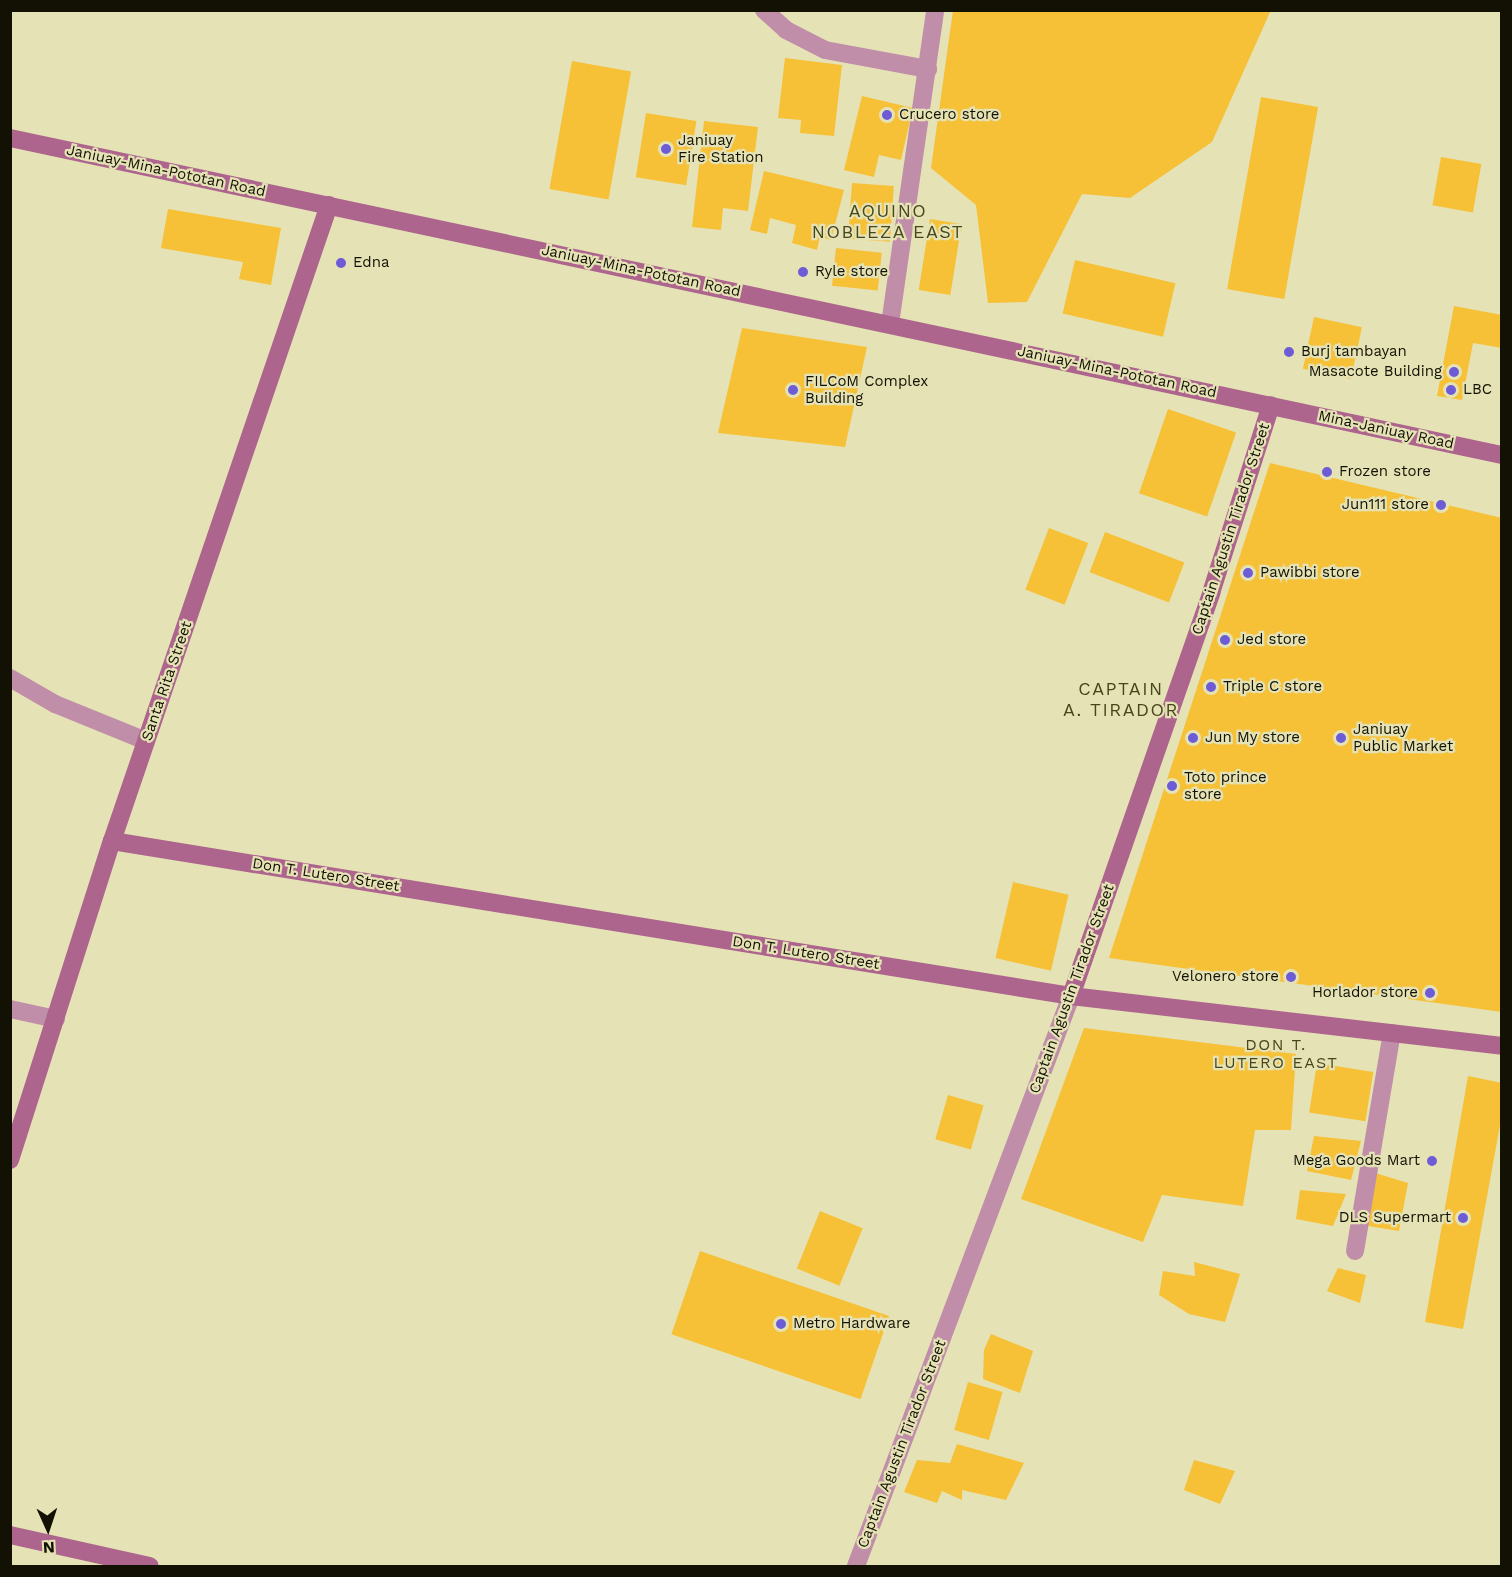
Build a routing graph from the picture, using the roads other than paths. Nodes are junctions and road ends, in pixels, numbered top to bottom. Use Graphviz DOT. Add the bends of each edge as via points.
graph roads {
  1 [pos="764,10"];
  2 [pos="935,10"];
  3 [pos="928,69"];
  4 [pos="10,138"];
  5 [pos="329,205"];
  6 [pos="890,324"];
  7 [pos="1271,405"];
  8 [pos="1502,454"];
  9 [pos="10,678"];
  10 [pos="146,741"];
  11 [pos="112,841"];
  12 [pos="1071,996"];
  13 [pos="10,1009"];
  14 [pos="56,1019"];
  15 [pos="1392,1034"];
  16 [pos="1502,1046"];
  17 [pos="10,1160"];
  18 [pos="1355,1251"];
  19 [pos="10,1535"];
  20 [pos="150,1566"];
  21 [pos="856,1566"];
  1 -- 3 [label="street" via="786,30 825,50"];
  2 -- 3 [label="street"];
  3 -- 6 [label="street"];
  4 -- 5 [label="main road, Janiuay-Mina-Pototan Road"];
  5 -- 6 [label="main road, Janiuay-Mina-Pototan Road"];
  5 -- 10 [label="main road, Santa Rita Street"];
  6 -- 7 [label="main road, Janiuay-Mina-Pototan Road"];
  7 -- 8 [label="main road, Mina-Janiuay Road"];
  7 -- 12 [label="main road, Captain Agustin Tirador Street" via="1211,593"];
  9 -- 10 [label="street" via="55,705"];
  10 -- 11 [label="main road, Santa Rita Street"];
  11 -- 12 [label="main road, Don T. Lutero Street"];
  11 -- 14 [label="main road, Santa Rita Street"];
  12 -- 15 [label="main road, Don T. Lutero Street"];
  12 -- 21 [label="street, Captain Agustin Tirador Street"];
  13 -- 14 [label="street"];
  14 -- 17 [label="main road, Santa Rita Street"];
  15 -- 16 [label="main road, Don T. Lutero Street"];
  15 -- 18 [label="street"];
  19 -- 20 [label="main road"];
}
